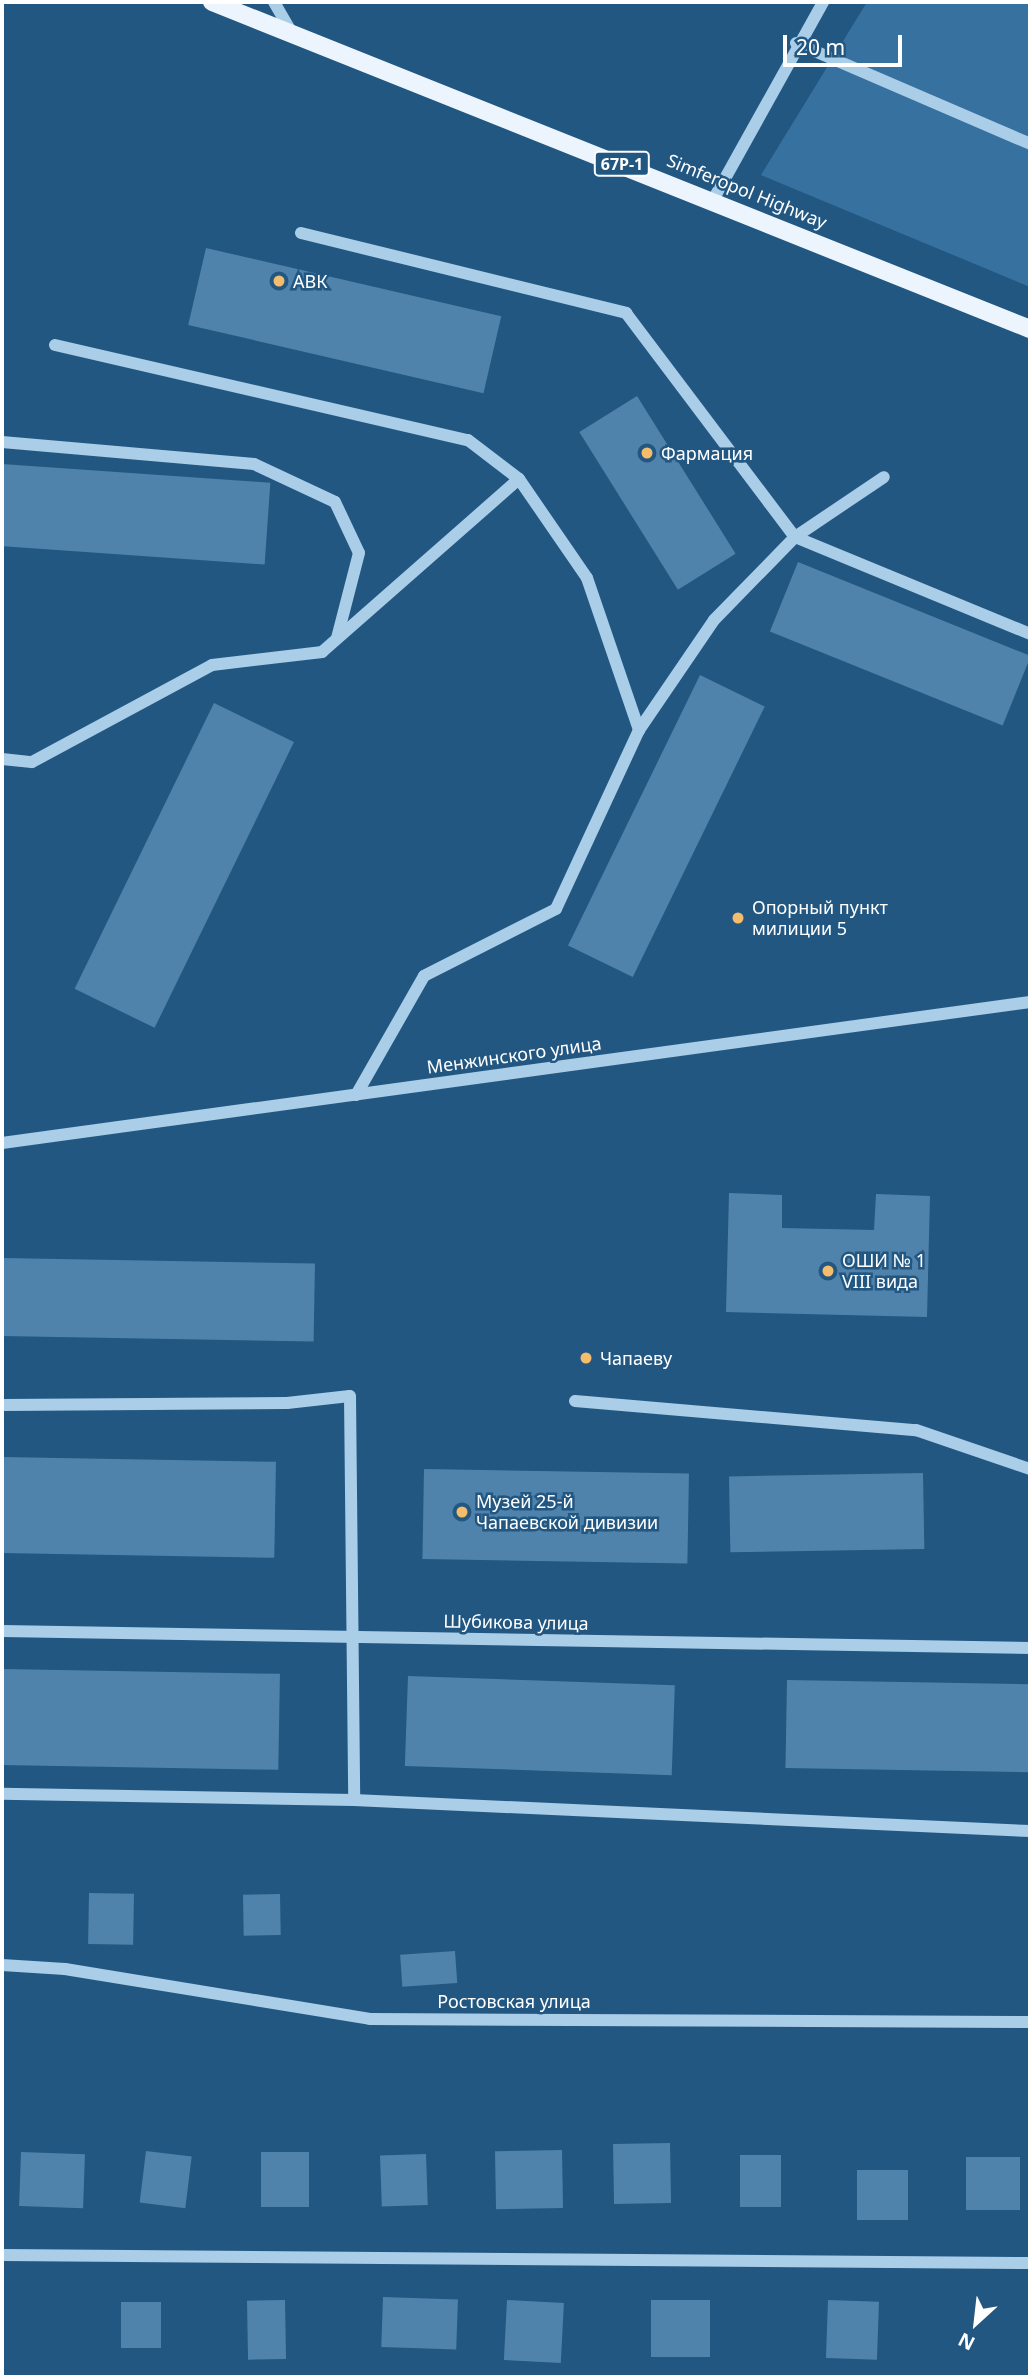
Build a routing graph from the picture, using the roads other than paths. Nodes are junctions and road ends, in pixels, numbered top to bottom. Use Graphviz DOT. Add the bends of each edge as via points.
graph roads {
  1 [pos="212,2"];
  2 [pos="274,2"];
  3 [pos="823,2"];
  4 [pos="292,33"];
  5 [pos="796,43"];
  6 [pos="1030,144"];
  7 [pos="713,200"];
  8 [pos="301,233"];
  9 [pos="1030,329"];
  10 [pos="55,345"];
  11 [pos="2,442"];
  12 [pos="884,477"];
  13 [pos="519,479"];
  14 [pos="795,537"];
  15 [pos="1030,634"];
  16 [pos="337,638"];
  17 [pos="639,730"];
  18 [pos="2,759"];
  19 [pos="1030,1002"];
  20 [pos="356,1095"];
  21 [pos="2,1143"];
  22 [pos="575,1401"];
  23 [pos="2,1405"];
  24 [pos="1030,1469"];
  25 [pos="2,1631"];
  26 [pos="350,1636"];
  27 [pos="1030,1648"];
  28 [pos="2,1794"];
  29 [pos="354,1800"];
  30 [pos="1030,1831"];
  31 [pos="2,1965"];
  32 [pos="1030,2022"];
  33 [pos="2,2255"];
  34 [pos="1030,2263"];
  1 -- 4 [label="main road, Simferopol Highway / 67Р-1"];
  2 -- 4 [label="street"];
  3 -- 5 [label="street"];
  4 -- 7 [label="main road, Simferopol Highway / 67Р-1"];
  5 -- 6 [label="street"];
  5 -- 7 [label="street"];
  7 -- 9 [label="main road, Simferopol Highway / 67Р-1"];
  8 -- 14 [label="street" via="626,313"];
  10 -- 13 [label="street" via="468,440"];
  11 -- 16 [label="street" via="254,464 335,502 359,553"];
  12 -- 14 [label="street"];
  13 -- 16 [label="street"];
  13 -- 17 [label="street" via="587,578"];
  14 -- 15 [label="street"];
  14 -- 17 [label="street" via="714,620"];
  16 -- 18 [label="street" via="321,652 212,665 32,762"];
  17 -- 20 [label="street" via="556,909 424,976"];
  19 -- 20 [label="street, Менжинского улица"];
  20 -- 21 [label="street, Менжинского улица"];
  22 -- 24 [label="street" via="916,1430"];
  23 -- 26 [label="street" via="286,1403 350,1396"];
  25 -- 26 [label="street, Шубикова улица"];
  26 -- 27 [label="street, Шубикова улица"];
  26 -- 29 [label="street"];
  28 -- 29 [label="street"];
  29 -- 30 [label="street"];
  31 -- 32 [label="street, Ростовская улица" via="65,1969 370,2019"];
  33 -- 34 [label="street"];
}
